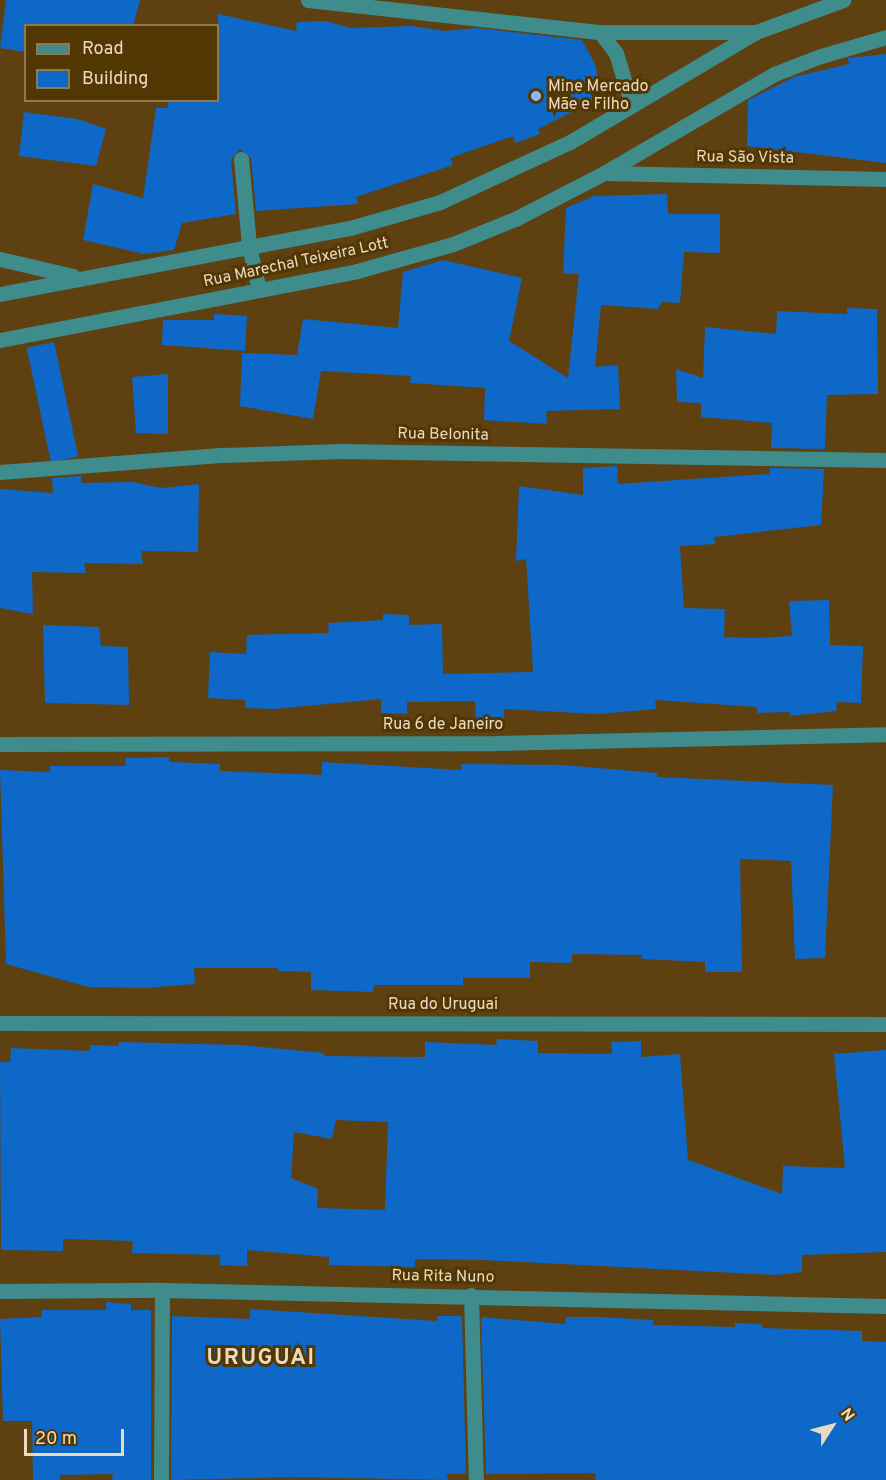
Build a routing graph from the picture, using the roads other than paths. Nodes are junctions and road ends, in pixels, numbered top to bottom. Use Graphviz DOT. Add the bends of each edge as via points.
graph roads {
  1 [pos="308,0"];
  2 [pos="843,0"];
  3 [pos="600,32"];
  4 [pos="756,32"];
  5 [pos="886,37"];
  6 [pos="632,106"];
  7 [pos="241,159"];
  8 [pos="604,173"];
  9 [pos="886,179"];
  10 [pos="249,246"];
  11 [pos="0,259"];
  12 [pos="78,278"];
  13 [pos="259,290"];
  14 [pos="0,294"];
  15 [pos="0,340"];
  16 [pos="886,460"];
  17 [pos="0,472"];
  18 [pos="886,734"];
  19 [pos="0,744"];
  20 [pos="0,1023"];
  21 [pos="886,1024"];
  22 [pos="162,1290"];
  23 [pos="0,1291"];
  24 [pos="471,1295"];
  25 [pos="886,1306"];
  26 [pos="161,1480"];
  27 [pos="476,1480"];
  1 -- 3 [label="street"];
  2 -- 4 [label="street"];
  3 -- 4 [label="street"];
  3 -- 6 [label="street" via="616,54"];
  4 -- 6 [label="street, Rua Marechal Teixeira Lott"];
  5 -- 8 [label="street, Rua Marechal Teixeira Lott" via="774,75"];
  6 -- 10 [label="street, Rua Marechal Teixeira Lott" via="570,142 440,202 350,228"];
  7 -- 10 [label="street"];
  8 -- 9 [label="street, Rua São Vista"];
  8 -- 13 [label="street, Rua Marechal Teixeira Lott" via="515,219 453,244 357,271"];
  10 -- 12 [label="street, Rua Marechal Teixeira Lott"];
  10 -- 13 [label="street"];
  11 -- 12 [label="street"];
  12 -- 14 [label="street, Rua Marechal Teixeira Lott"];
  13 -- 15 [label="street, Rua Marechal Teixeira Lott"];
  16 -- 17 [label="street, Rua Belonita" via="341,451 223,455"];
  18 -- 19 [label="street, Rua 6 de Janeiro" via="496,743"];
  20 -- 21 [label="street, Rua do Uruguai"];
  22 -- 23 [label="street, Rua Rita Nuno"];
  22 -- 24 [label="street, Rua Rita Nuno"];
  22 -- 26 [label="street"];
  24 -- 25 [label="street, Rua Rita Nuno"];
  24 -- 27 [label="street"];
}
